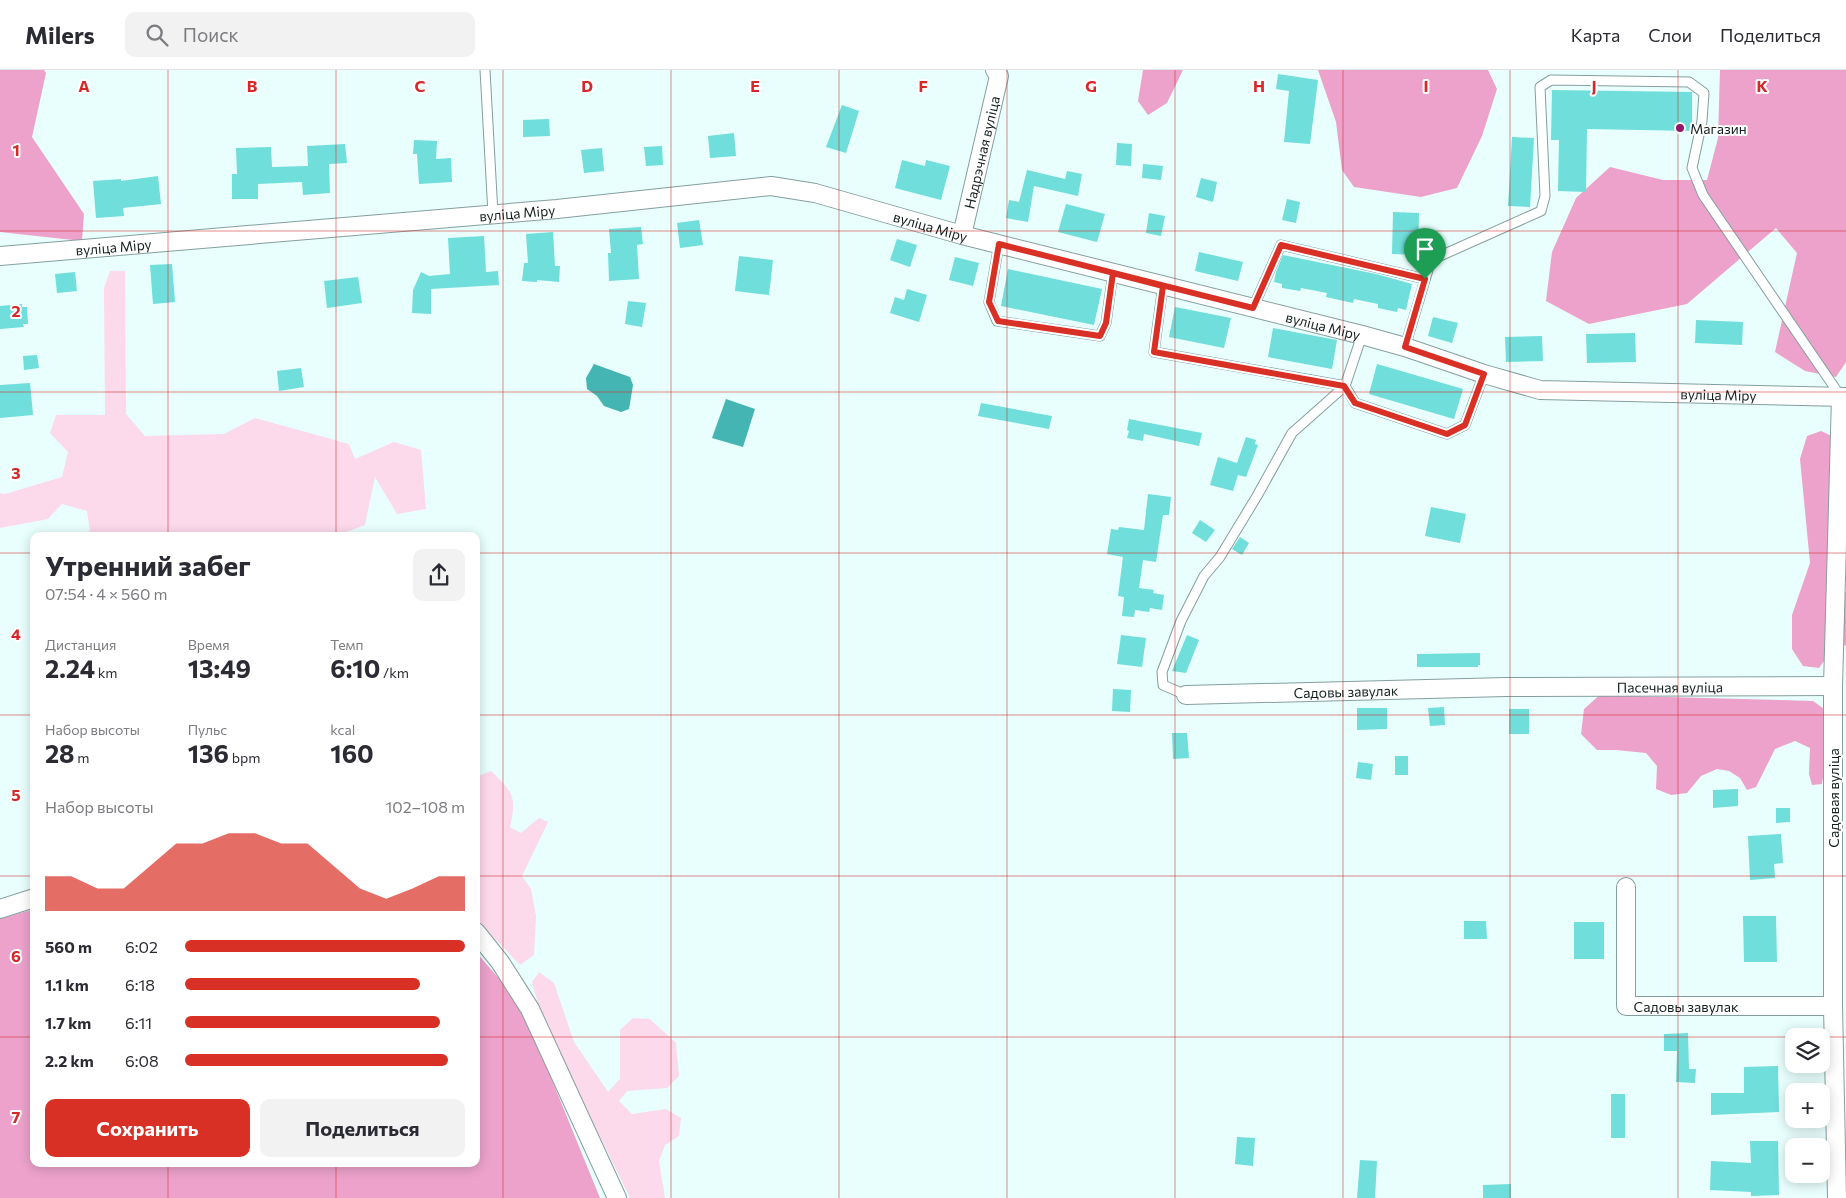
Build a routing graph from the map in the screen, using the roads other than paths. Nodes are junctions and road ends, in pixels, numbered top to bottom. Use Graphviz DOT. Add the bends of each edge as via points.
graph roads {
  1 [pos="485,70"];
  2 [pos="995,70"];
  3 [pos="492,214"];
  4 [pos="962,234"];
  5 [pos="999,244"];
  6 [pos="0,256"];
  7 [pos="1113,273"];
  8 [pos="1425,279"];
  9 [pos="1163,286"];
  10 [pos="1253,308"];
  11 [pos="1362,335"];
  12 [pos="1405,347"];
  13 [pos="1484,374"];
  14 [pos="1344,386"];
  15 [pos="1844,397"];
  16 [pos="1506,686"];
  17 [pos="1836,686"];
  18 [pos="1186,695"];
  19 [pos="1626,887"];
  20 [pos="30,899"];
  21 [pos="0,908"];
  22 [pos="480,937"];
  23 [pos="1833,1006"];
  24 [pos="617,1198"];
  25 [pos="1837,1198"];
  1 -- 3 [label="lane"];
  2 -- 4 [label="street, Надрэчная вуліца" via="999,76"];
  3 -- 4 [label="street, вуліца Міру" via="771,186 815,193"];
  3 -- 6 [label="street, вуліца Міру"];
  4 -- 5 [label="street, вуліца Міру"];
  5 -- 7 [label="street, вуліца Міру"];
  5 -- 7 [label="lane" via="989,302 998,321 1100,336 1106,323"];
  7 -- 9 [label="street, вуліца Міру"];
  8 -- 10 [label="lane" via="1281,245"];
  8 -- 12 [label="lane"];
  8 -- 15 [label="lane" via="1431,260 1541,211 1545,196 1540,87 1551,80 1689,82 1704,93 1692,168 1704,196"];
  9 -- 10 [label="street, вуліца Міру"];
  9 -- 14 [label="lane" via="1154,352"];
  10 -- 11 [label="street, вуліца Міру"];
  11 -- 12 [label="street, вуліца Міру"];
  11 -- 14 [label="lane"];
  12 -- 13 [label="street, вуліца Міру"];
  13 -- 14 [label="lane" via="1465,425 1447,434 1355,403"];
  13 -- 15 [label="street, вуліца Міру" via="1540,390"];
  14 -- 18 [label="lane" via="1292,433 1220,557 1204,576 1181,621 1162,672 1164,685"];
  15 -- 17 [label="street, Садовая вуліца"];
  16 -- 17 [label="street, Пасечная вуліца"];
  16 -- 18 [label="street, Садовы завулак"];
  17 -- 23 [label="street, Садовая вуліца"];
  19 -- 23 [label="street, Садовы завулак" via="1626,1006"];
  20 -- 21 [label="street"];
  22 -- 24 [label="street" via="530,1009"];
  23 -- 25 [label="street, Садовая вуліца"];
}
